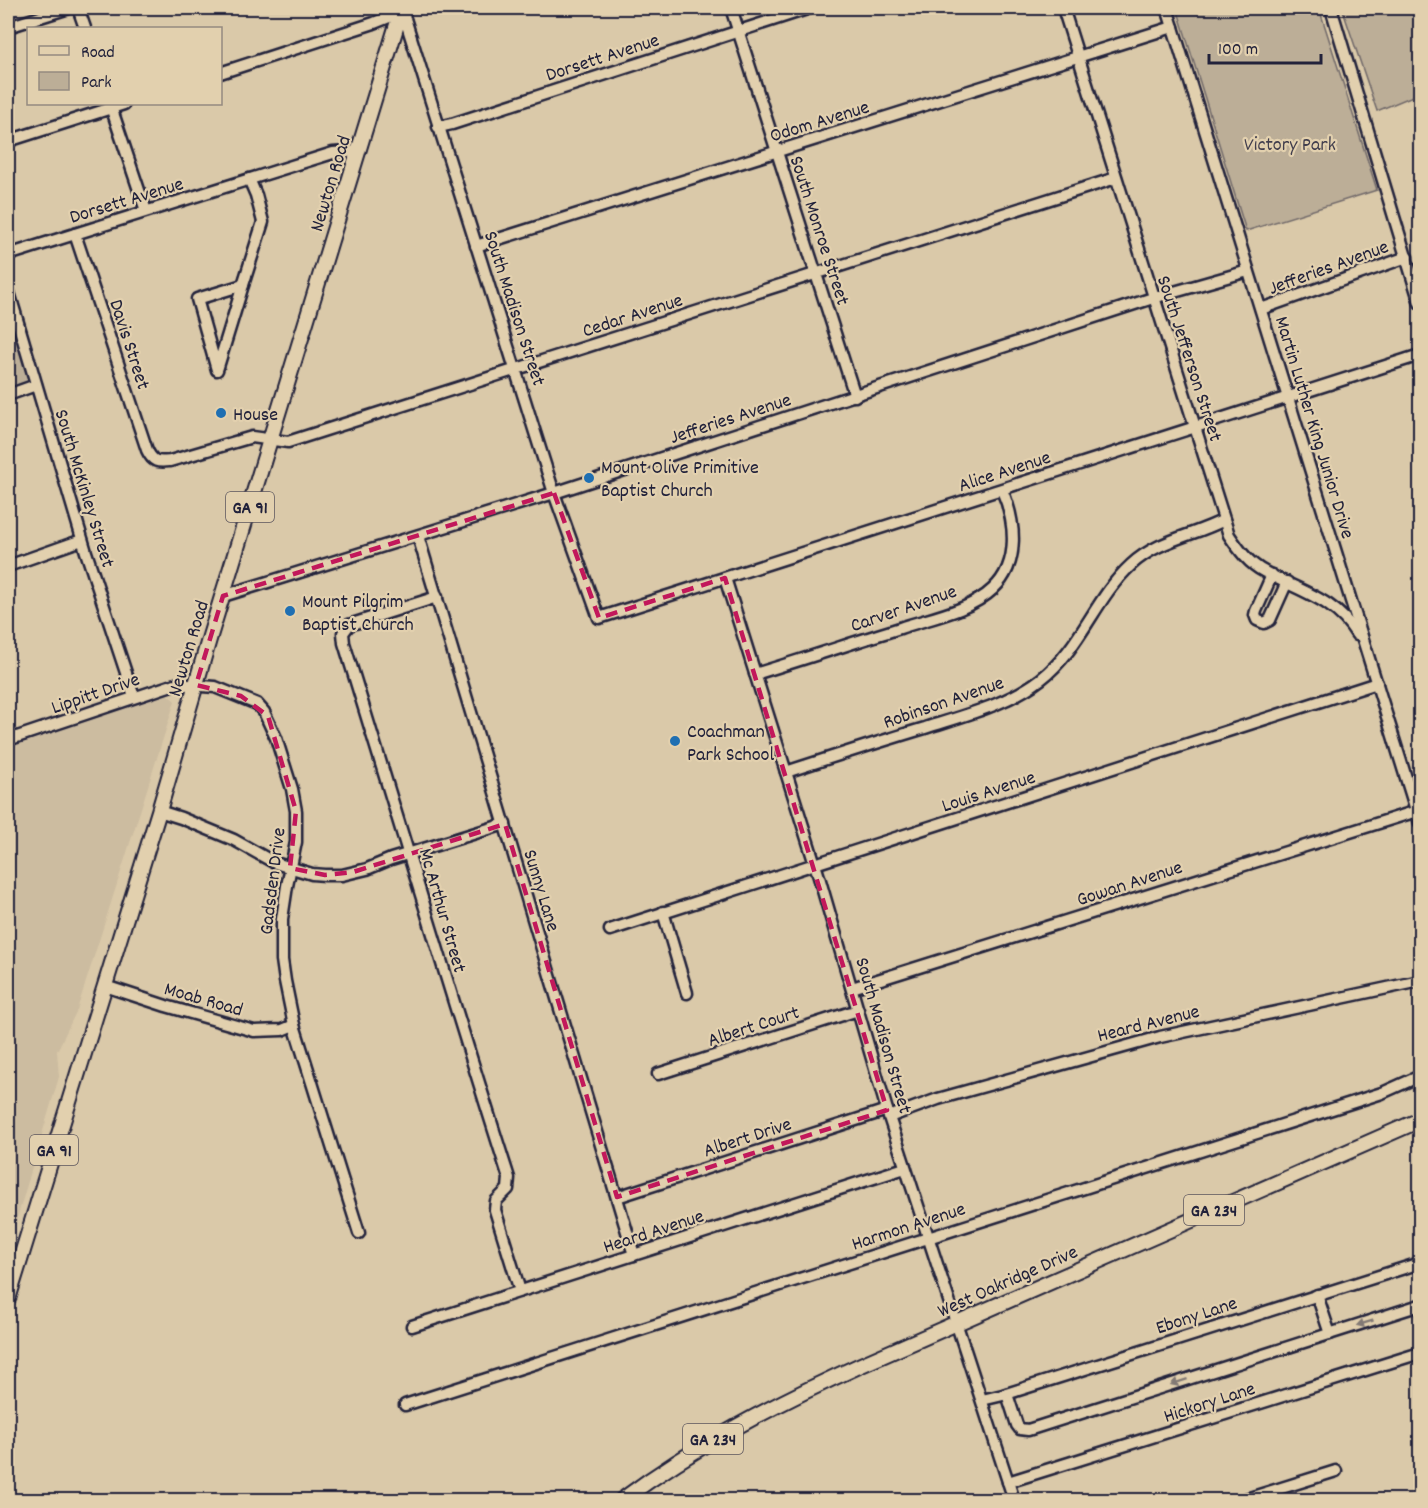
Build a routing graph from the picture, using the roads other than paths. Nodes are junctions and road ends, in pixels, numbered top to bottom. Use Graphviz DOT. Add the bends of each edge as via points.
graph roads {
  1 [pos="69,8"];
  2 [pos="78,8"];
  3 [pos="402,8"];
  4 [pos="730,8"];
  5 [pos="810,8"];
  6 [pos="1062,8"];
  7 [pos="1167,8"];
  8 [pos="1331,8"];
  9 [pos="8,27"];
  10 [pos="85,27"];
  11 [pos="1173,27"];
  12 [pos="738,31"];
  13 [pos="1078,57"];
  14 [pos="222,72"];
  15 [pos="110,106"];
  16 [pos="438,127"];
  17 [pos="8,141"];
  18 [pos="359,151"];
  19 [pos="777,152"];
  20 [pos="1116,178"];
  21 [pos="249,179"];
  22 [pos="146,211"];
  23 [pos="75,234"];
  24 [pos="476,246"];
  25 [pos="8,255"];
  26 [pos="1407,257"];
  27 [pos="1248,270"];
  28 [pos="816,274"];
  29 [pos="243,285"];
  30 [pos="8,289"];
  31 [pos="1153,298"];
  32 [pos="1420,303"];
  33 [pos="1261,309"];
  34 [pos="1420,355"];
  35 [pos="515,370"];
  36 [pos="36,384"];
  37 [pos="8,395"];
  38 [pos="855,396"];
  39 [pos="1287,398"];
  40 [pos="1194,427"];
  41 [pos="270,439"];
  42 [pos="157,462"];
  43 [pos="1002,490"];
  44 [pos="554,494"];
  45 [pos="1224,520"];
  46 [pos="418,536"];
  47 [pos="82,540"];
  48 [pos="8,566"];
  49 [pos="1272,575"];
  50 [pos="725,578"];
  51 [pos="1287,582"];
  52 [pos="223,596"];
  53 [pos="437,597"];
  54 [pos="599,618"];
  55 [pos="1369,659"];
  56 [pos="755,674"];
  57 [pos="1377,684"];
  58 [pos="196,685"];
  59 [pos="134,697"];
  60 [pos="8,740"];
  61 [pos="786,772"];
  62 [pos="1415,788"];
  63 [pos="1417,811"];
  64 [pos="159,812"];
  65 [pos="1420,823"];
  66 [pos="505,824"];
  67 [pos="409,854"];
  68 [pos="815,865"];
  69 [pos="290,868"];
  70 [pos="663,912"];
  71 [pos="610,930"];
  72 [pos="1420,981"];
  73 [pos="105,986"];
  74 [pos="852,988"];
  75 [pos="687,993"];
  76 [pos="858,1010"];
  77 [pos="294,1026"];
  78 [pos="658,1074"];
  79 [pos="1420,1076"];
  80 [pos="888,1114"];
  81 [pos="1420,1120"];
  82 [pos="905,1168"];
  83 [pos="617,1197"];
  84 [pos="359,1233"];
  85 [pos="929,1238"];
  86 [pos="634,1255"];
  87 [pos="1420,1263"];
  88 [pos="520,1291"];
  89 [pos="1317,1295"];
  90 [pos="8,1299"];
  91 [pos="1420,1305"];
  92 [pos="957,1323"];
  93 [pos="412,1326"];
  94 [pos="1330,1334"];
  95 [pos="1420,1353"];
  96 [pos="1007,1394"];
  97 [pos="982,1400"];
  98 [pos="405,1405"];
  99 [pos="1336,1471"];
  100 [pos="1008,1482"];
  101 [pos="622,1500"];
  102 [pos="1014,1500"];
  103 [pos="1243,1500"];
  1 -- 9 [label="street"];
  2 -- 10 [label="street"];
  3 -- 14 [label="street" via="374,23"];
  3 -- 16 [label="street, South Madison Street"];
  3 -- 18 [label="main road, Newton Road / GA 91"];
  4 -- 12 [label="street, South Monroe Street"];
  5 -- 12 [label="street, Dorsett Avenue"];
  6 -- 13 [label="street, South Jefferson Street"];
  7 -- 11 [label="street, Martin Luther King Junior Drive"];
  8 -- 26 [label="street"];
  11 -- 13 [label="street, Odom Avenue"];
  11 -- 27 [label="street, Martin Luther King Junior Drive"];
  12 -- 16 [label="street, Dorsett Avenue"];
  12 -- 19 [label="street, South Monroe Street"];
  13 -- 19 [label="street, Odom Avenue"];
  13 -- 20 [label="street, South Jefferson Street"];
  15 -- 17 [label="street"];
  15 -- 22 [label="street"];
  16 -- 24 [label="street, South Madison Street"];
  18 -- 21 [label="street, Dorsett Avenue" via="333,153"];
  18 -- 41 [label="main road, Newton Road / GA 91"];
  19 -- 24 [label="street, Odom Avenue"];
  19 -- 28 [label="street, South Monroe Street"];
  20 -- 28 [label="street, Cedar Avenue"];
  20 -- 31 [label="street, South Jefferson Street"];
  21 -- 22 [label="street, Dorsett Avenue"];
  21 -- 29 [label="street" via="263,222"];
  22 -- 23 [label="street, Dorsett Avenue"];
  23 -- 25 [label="street, Dorsett Avenue"];
  23 -- 42 [label="street, Davis Street" via="147,450"];
  24 -- 35 [label="street, South Madison Street"];
  26 -- 32 [label="street"];
  26 -- 33 [label="street, Jefferies Avenue"];
  27 -- 31 [label="street, Jefferies Avenue"];
  27 -- 33 [label="street, Martin Luther King Junior Drive"];
  28 -- 35 [label="street, Cedar Avenue"];
  28 -- 38 [label="street, South Monroe Street"];
  29 -- 29 [label="street" via="223,349 217,370 197,299"];
  30 -- 36 [label="street, South McKinley Street"];
  31 -- 38 [label="street, Jefferies Avenue"];
  31 -- 40 [label="street, South Jefferson Street"];
  33 -- 39 [label="street, Martin Luther King Junior Drive"];
  34 -- 39 [label="street, Alice Avenue"];
  35 -- 41 [label="street, Cedar Avenue" via="288,442"];
  35 -- 44 [label="street, South Madison Street"];
  36 -- 37 [label="street"];
  36 -- 47 [label="street, South McKinley Street"];
  38 -- 44 [label="street, Jefferies Avenue"];
  39 -- 40 [label="street, Alice Avenue"];
  39 -- 55 [label="street, Martin Luther King Junior Drive"];
  40 -- 43 [label="street, Alice Avenue"];
  40 -- 45 [label="street, South Jefferson Street"];
  41 -- 42 [label="street, Cedar Avenue" via="252,436"];
  41 -- 52 [label="main road, Newton Road / GA 91"];
  43 -- 50 [label="street, Alice Avenue"];
  43 -- 56 [label="street, Carver Avenue" via="1013,541 1010,559 993,590 961,608"];
  44 -- 46 [label="street, Jefferies Avenue"];
  44 -- 54 [label="street, South Madison Street"];
  45 -- 49 [label="street, South Jefferson Street" via="1240,553"];
  45 -- 61 [label="street, Robinson Avenue" via="1171,540 1132,564 1109,589 1060,660 1016,696"];
  46 -- 52 [label="street, Jefferies Avenue"];
  46 -- 53 [label="street, Sunny Lane"];
  47 -- 48 [label="street"];
  47 -- 59 [label="street, South McKinley Street"];
  49 -- 51 [label="street, South Jefferson Street"];
  49 -- 51 [label="street" via="1256,611 1257,620 1270,620"];
  50 -- 54 [label="street, Alice Avenue"];
  50 -- 56 [label="street, South Madison Street"];
  51 -- 55 [label="street, South Jefferson Street" via="1336,609 1352,626"];
  52 -- 58 [label="main road, Newton Road / GA 91"];
  53 -- 66 [label="street, Sunny Lane"];
  53 -- 67 [label="street, Mc Arthur Street" via="358,621 343,633"];
  55 -- 57 [label="street, Martin Luther King Junior Drive"];
  56 -- 61 [label="street, South Madison Street"];
  57 -- 62 [label="street, Martin Luther King Junior Drive"];
  57 -- 68 [label="street, Louis Avenue"];
  58 -- 59 [label="street, Lippitt Drive" via="175,684"];
  58 -- 64 [label="main road, Newton Road / GA 91"];
  58 -- 69 [label="street, Gadsden Drive" via="241,696 257,704 267,717 297,811"];
  59 -- 60 [label="street, Lippitt Drive"];
  61 -- 68 [label="street, South Madison Street"];
  62 -- 63 [label="street, Martin Luther King Junior Drive"];
  63 -- 65 [label="street, Martin Luther King Junior Drive"];
  63 -- 74 [label="street, Gowan Avenue"];
  64 -- 69 [label="street" via="234,840"];
  64 -- 73 [label="main road, Newton Road / GA 91"];
  66 -- 67 [label="street"];
  66 -- 83 [label="street, Sunny Lane"];
  67 -- 69 [label="street" via="342,875 312,874"];
  67 -- 88 [label="street, Mc Arthur Street" via="509,1178 508,1189 496,1201 495,1210"];
  68 -- 70 [label="street, Louis Avenue"];
  68 -- 74 [label="street, South Madison Street"];
  69 -- 77 [label="street, Gadsden Drive" via="281,939"];
  70 -- 71 [label="street, Louis Avenue"];
  70 -- 75 [label="street"];
  72 -- 80 [label="street, Heard Avenue" via="1160,1037"];
  73 -- 77 [label="street, Moab Road" via="254,1031"];
  73 -- 90 [label="main road, Newton Road / GA 91"];
  74 -- 76 [label="street, South Madison Street"];
  76 -- 78 [label="street, Albert Court"];
  76 -- 80 [label="street, South Madison Street"];
  77 -- 84 [label="street, Gadsden Drive"];
  79 -- 85 [label="street, Harmon Avenue" via="1382,1094"];
  80 -- 82 [label="street, South Madison Street"];
  80 -- 83 [label="street, Albert Drive"];
  81 -- 92 [label="main road, West Oakridge Drive / GA 234"];
  82 -- 85 [label="street, South Madison Street"];
  82 -- 86 [label="street, Heard Avenue"];
  83 -- 86 [label="street, Sunny Lane"];
  85 -- 92 [label="street, South Madison Street"];
  85 -- 98 [label="street, Harmon Avenue"];
  86 -- 88 [label="street, Heard Avenue"];
  87 -- 89 [label="street, Ebony Lane"];
  88 -- 93 [label="street, Heard Avenue"];
  89 -- 94 [label="street"];
  89 -- 96 [label="street, Ebony Lane"];
  91 -- 94 [label="street, one-way"];
  92 -- 97 [label="street, South Madison Street"];
  92 -- 101 [label="main road, West Oakridge Drive / GA 234" via="759,1413 683,1457"];
  94 -- 96 [label="street, one-way" via="1028,1430 1017,1425"];
  95 -- 100 [label="street, Hickory Lane"];
  96 -- 97 [label="street, Ebony Lane"];
  97 -- 100 [label="street, South Madison Street"];
  99 -- 103 [label="street"];
  100 -- 102 [label="street, South Madison Street"];
}
